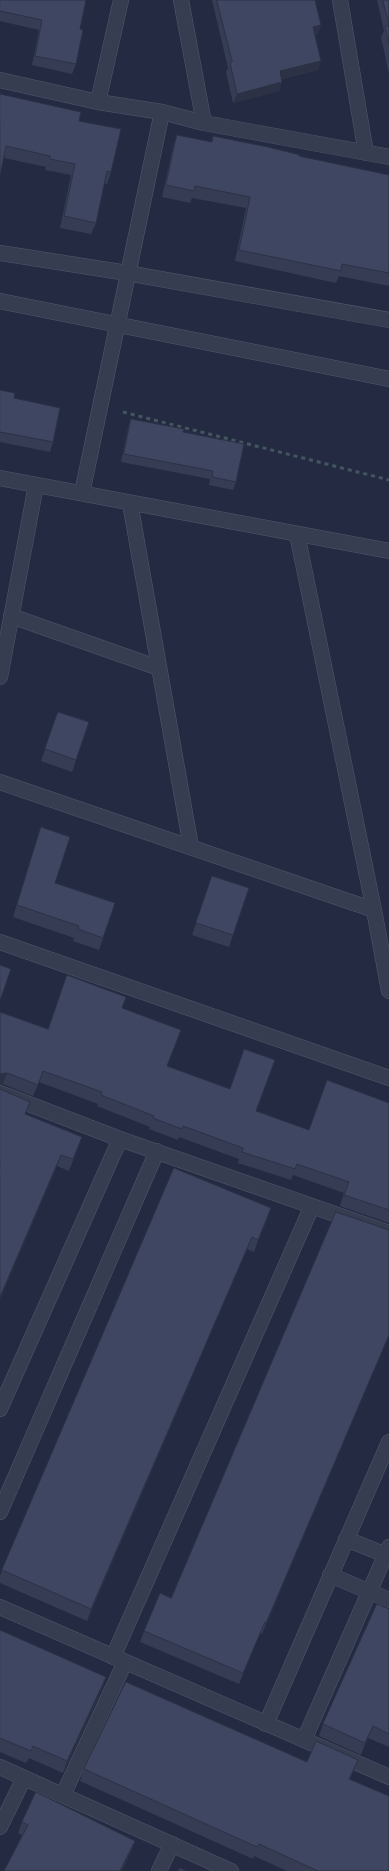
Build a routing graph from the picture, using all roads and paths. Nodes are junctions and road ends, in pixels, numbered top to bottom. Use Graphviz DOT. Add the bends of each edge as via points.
graph roads {
  1 [pos="121,0"];
  2 [pos="181,0"];
  3 [pos="340,0"];
  4 [pos="0,80"];
  5 [pos="98,102"];
  6 [pos="162,112"];
  7 [pos="204,123"];
  8 [pos="366,153"];
  9 [pos="389,157"];
  10 [pos="0,253"];
  11 [pos="127,273"];
  12 [pos="0,302"];
  13 [pos="389,320"];
  14 [pos="117,324"];
  15 [pos="389,379"];
  16 [pos="100,406"];
  17 [pos="0,478"];
  18 [pos="389,480"];
  19 [pos="36,485"];
  20 [pos="82,493"];
  21 [pos="130,503"];
  22 [pos="298,534"];
  23 [pos="389,551"];
  24 [pos="11,616"];
  25 [pos="159,668"];
  26 [pos="0,677"];
  27 [pos="0,782"];
  28 [pos="191,847"];
  29 [pos="374,910"];
  30 [pos="0,942"];
  31 [pos="389,991"];
  32 [pos="389,1078"];
  33 [pos="0,1093"];
  34 [pos="120,1139"];
  35 [pos="157,1151"];
  36 [pos="312,1206"];
  37 [pos="389,1233"];
  38 [pos="0,1409"];
  39 [pos="389,1442"];
  40 [pos="0,1512"];
  41 [pos="346,1539"];
  42 [pos="388,1552"];
  43 [pos="330,1575"];
  44 [pos="369,1591"];
  45 [pos="389,1600"];
  46 [pos="0,1607"];
  47 [pos="119,1659"];
  48 [pos="266,1724"];
  49 [pos="304,1740"];
  50 [pos="0,1767"];
  51 [pos="24,1778"];
  52 [pos="389,1778"];
  53 [pos="63,1795"];
  54 [pos="0,1827"];
  55 [pos="172,1844"];
  56 [pos="159,1871"];
  57 [pos="231,1871"];
  1 -- 5 [label="street"];
  2 -- 7 [label="street"];
  3 -- 8 [label="street"];
  4 -- 5 [label="street"];
  5 -- 6 [label="street"];
  6 -- 7 [label="street"];
  6 -- 11 [label="street"];
  7 -- 8 [label="street"];
  8 -- 9 [label="street"];
  10 -- 11 [label="street"];
  11 -- 13 [label="street"];
  11 -- 14 [label="street"];
  12 -- 14 [label="street"];
  14 -- 15 [label="street"];
  14 -- 16 [label="street"];
  16 -- 18 [label="path"];
  16 -- 20 [label="street"];
  17 -- 19 [label="street"];
  19 -- 20 [label="street"];
  19 -- 24 [label="street"];
  20 -- 21 [label="street"];
  21 -- 22 [label="street"];
  21 -- 25 [label="street"];
  22 -- 23 [label="street"];
  22 -- 29 [label="street"];
  24 -- 25 [label="street"];
  24 -- 26 [label="street"];
  25 -- 28 [label="street"];
  27 -- 28 [label="street"];
  28 -- 29 [label="street"];
  29 -- 31 [label="street"];
  30 -- 32 [label="street"];
  33 -- 34 [label="street"];
  34 -- 35 [label="street"];
  34 -- 38 [label="street"];
  35 -- 36 [label="street"];
  35 -- 40 [label="street"];
  36 -- 37 [label="street"];
  36 -- 47 [label="street"];
  39 -- 41 [label="street"];
  41 -- 42 [label="street"];
  41 -- 43 [label="street"];
  42 -- 44 [label="street"];
  43 -- 44 [label="street"];
  43 -- 48 [label="street"];
  44 -- 45 [label="street"];
  44 -- 49 [label="street"];
  46 -- 47 [label="street"];
  47 -- 48 [label="street"];
  47 -- 53 [label="street"];
  48 -- 49 [label="street"];
  49 -- 52 [label="street"];
  50 -- 51 [label="street"];
  51 -- 53 [label="street"];
  51 -- 54 [label="street"];
  53 -- 55 [label="street"];
  55 -- 56 [label="street"];
  55 -- 57 [label="street"];
}
